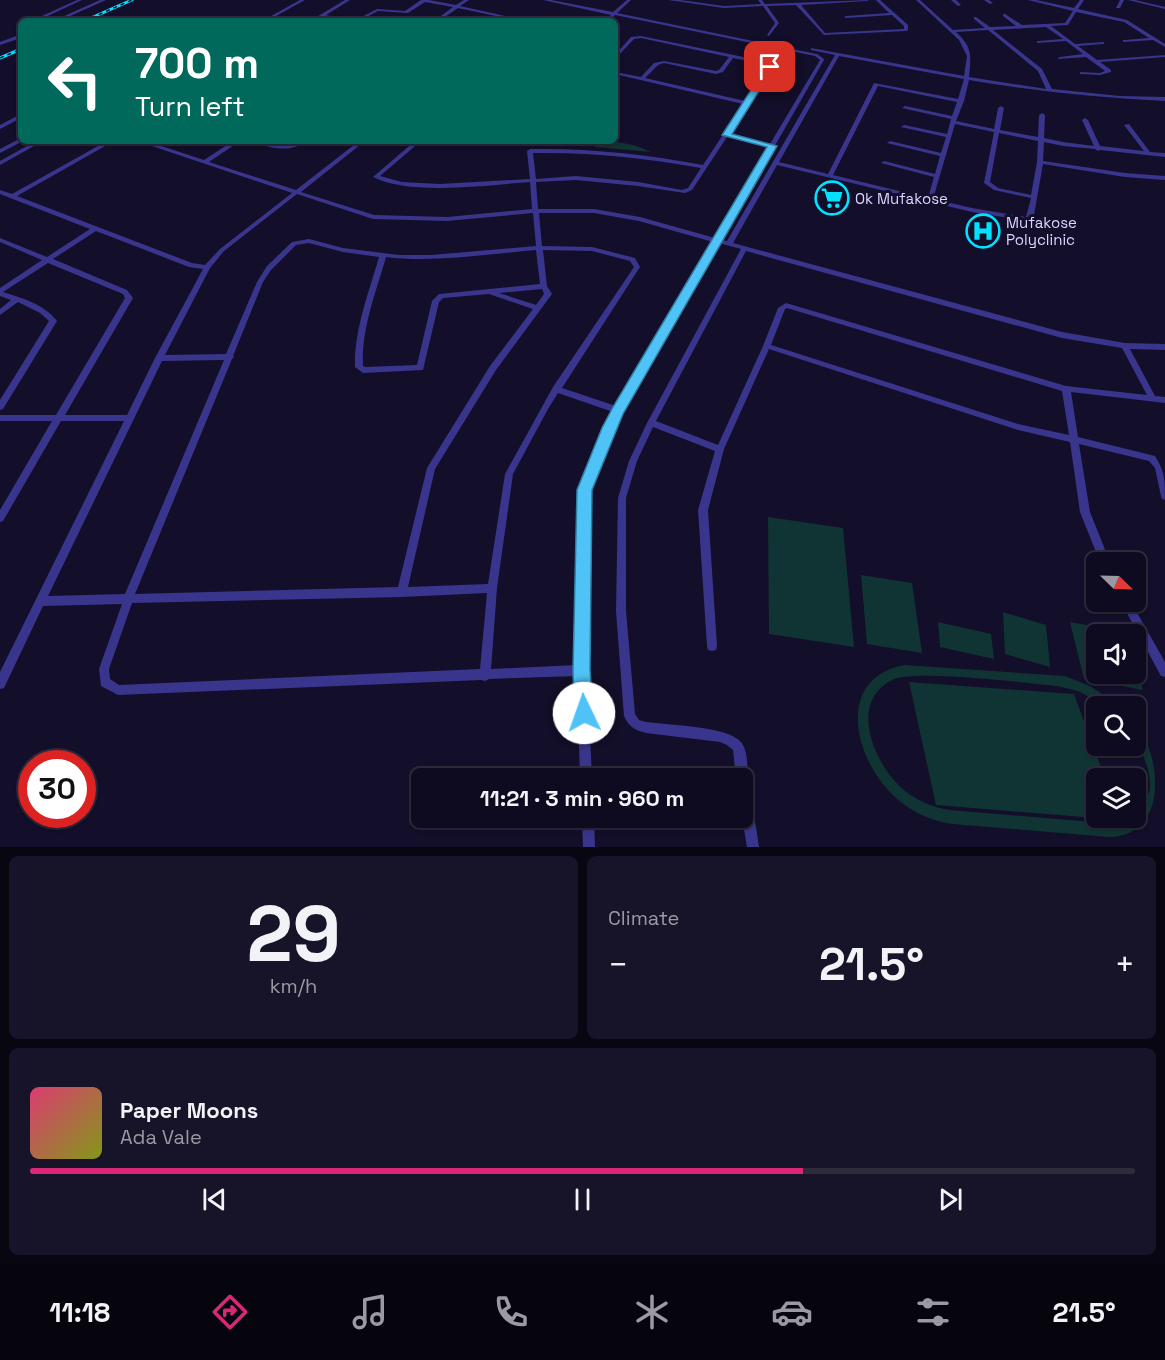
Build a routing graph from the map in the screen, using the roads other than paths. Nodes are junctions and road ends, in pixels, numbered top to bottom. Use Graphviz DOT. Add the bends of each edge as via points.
graph roads {
  1 [pos="80,0"];
  2 [pos="104,0"];
  3 [pos="303,0"];
  4 [pos="348,0"];
  5 [pos="424,0"];
  6 [pos="467,0"];
  7 [pos="545,0"];
  8 [pos="565,0"];
  9 [pos="629,0"];
  10 [pos="670,0"];
  11 [pos="760,0"];
  12 [pos="867,0"];
  13 [pos="878,0"];
  14 [pos="918,0"];
  15 [pos="953,0"];
  16 [pos="1030,0"];
  17 [pos="1082,0"];
  18 [pos="1122,0"];
  19 [pos="1130,0"];
  20 [pos="1160,0"];
  21 [pos="798,4"];
  22 [pos="959,5"];
  23 [pos="765,6"];
  24 [pos="1158,6"];
  25 [pos="457,7"];
  26 [pos="1118,7"];
  27 [pos="1165,8"];
  28 [pos="1075,10"];
  29 [pos="616,12"];
  30 [pos="893,14"];
  31 [pos="322,15"];
  32 [pos="1005,15"];
  33 [pos="846,17"];
  34 [pos="40,18"];
  35 [pos="62,18"];
  36 [pos="270,18"];
  37 [pos="317,18"];
  38 [pos="334,18"];
  39 [pos="361,18"];
  40 [pos="440,18"];
  41 [pos="511,18"];
  42 [pos="609,18"];
  43 [pos="976,18"];
  44 [pos="1047,26"];
  45 [pos="1021,27"];
  46 [pos="991,29"];
  47 [pos="952,31"];
  48 [pos="718,32"];
  49 [pos="769,35"];
  50 [pos="18,37"];
  51 [pos="1154,39"];
  52 [pos="1067,40"];
  53 [pos="1125,41"];
  54 [pos="1039,42"];
  55 [pos="1102,43"];
  56 [pos="0,44"];
  57 [pos="1074,45"];
  58 [pos="1165,46"];
  59 [pos="702,50"];
  60 [pos="618,53"];
  61 [pos="838,54"];
  62 [pos="1089,55"];
  63 [pos="732,56"];
  64 [pos="1165,56"];
  65 [pos="1060,57"];
  66 [pos="1096,61"];
  67 [pos="1082,73"];
  68 [pos="618,74"];
  69 [pos="968,78"];
  70 [pos="642,79"];
  71 [pos="1050,91"];
  72 [pos="1165,99"];
  73 [pos="960,101"];
  74 [pos="748,103"];
  75 [pos="905,108"];
  76 [pos="1001,108"];
  77 [pos="1042,115"];
  78 [pos="18,118"];
  79 [pos="953,120"];
  80 [pos="1085,120"];
  81 [pos="1127,125"];
  82 [pos="0,127"];
  83 [pos="904,127"];
  84 [pos="998,131"];
  85 [pos="726,135"];
  86 [pos="948,136"];
  87 [pos="1042,140"];
  88 [pos="18,142"];
  89 [pos="890,143"];
  90 [pos="35,144"];
  91 [pos="106,144"];
  92 [pos="149,144"];
  93 [pos="232,144"];
  94 [pos="267,144"];
  95 [pos="300,144"];
  96 [pos="358,144"];
  97 [pos="414,144"];
  98 [pos="772,146"];
  99 [pos="1098,149"];
  100 [pos="0,151"];
  101 [pos="1149,154"];
  102 [pos="942,155"];
  103 [pos="1165,155"];
  104 [pos="205,162"];
  105 [pos="1040,162"];
  106 [pos="0,163"];
  107 [pos="775,163"];
  108 [pos="884,163"];
  109 [pos="704,167"];
  110 [pos="830,176"];
  111 [pos="937,176"];
  112 [pos="1165,178"];
  113 [pos="532,180"];
  114 [pos="0,192"];
  115 [pos="296,192"];
  116 [pos="12,197"];
  117 [pos="1034,197"];
  118 [pos="930,200"];
  119 [pos="536,211"];
  120 [pos="96,228"];
  121 [pos="0,240"];
  122 [pos="718,241"];
  123 [pos="729,244"];
  124 [pos="538,248"];
  125 [pos="744,249"];
  126 [pos="383,256"];
  127 [pos="47,259"];
  128 [pos="207,267"];
  129 [pos="544,286"];
  130 [pos="0,292"];
  131 [pos="489,292"];
  132 [pos="16,299"];
  133 [pos="538,308"];
  134 [pos="0,313"];
  135 [pos="767,346"];
  136 [pos="1125,346"];
  137 [pos="1165,347"];
  138 [pos="230,357"];
  139 [pos="159,358"];
  140 [pos="556,389"];
  141 [pos="1066,389"];
  142 [pos="1153,399"];
  143 [pos="1165,400"];
  144 [pos="0,407"];
  145 [pos="618,410"];
  146 [pos="0,418"];
  147 [pos="131,418"];
  148 [pos="57,419"];
  149 [pos="651,423"];
  150 [pos="1074,440"];
  151 [pos="720,449"];
  152 [pos="1165,496"];
  153 [pos="0,518"];
  154 [pos="1101,552"];
  155 [pos="492,588"];
  156 [pos="402,592"];
  157 [pos="128,600"];
  158 [pos="41,601"];
  159 [pos="1132,612"];
  160 [pos="712,646"];
  161 [pos="582,670"];
  162 [pos="1165,672"];
  163 [pos="485,676"];
  164 [pos="0,684"];
  165 [pos="586,768"];
  166 [pos="741,768"];
  167 [pos="588,828"];
  168 [pos="750,828"];
  169 [pos="589,847"];
  170 [pos="753,847"];
  1 -- 34 [label="street"];
  2 -- 35 [label="street"];
  3 -- 36 [label="street"];
  4 -- 31 [label="street"];
  5 -- 25 [label="street"];
  5 -- 39 [label="street" via="406,12 377,9"];
  6 -- 25 [label="street"];
  7 -- 29 [label="street"];
  8 -- 29 [label="street"];
  9 -- 29 [label="street"];
  10 -- 23 [label="street" via="724,7"];
  11 -- 23 [label="street"];
  12 -- 21 [label="street"];
  13 -- 30 [label="street"];
  14 -- 47 [label="street"];
  15 -- 22 [label="street"];
  16 -- 28 [label="street"];
  17 -- 28 [label="street"];
  18 -- 26 [label="street"];
  19 -- 24 [label="street"];
  20 -- 24 [label="street"];
  21 -- 23 [label="street"];
  21 -- 30 [label="street" via="828,34 906,30"];
  23 -- 49 [label="street" via="777,23"];
  24 -- 27 [label="street"];
  25 -- 40 [label="street"];
  25 -- 41 [label="street"];
  28 -- 44 [label="street" via="1066,24"];
  28 -- 51 [label="street" via="1125,21"];
  29 -- 42 [label="street"];
  29 -- 48 [label="street"];
  30 -- 33 [label="street"];
  31 -- 37 [label="street"];
  31 -- 38 [label="street"];
  32 -- 45 [label="street"];
  43 -- 46 [label="street"];
  44 -- 45 [label="street"];
  44 -- 52 [label="street"];
  45 -- 46 [label="street"];
  46 -- 47 [label="street"];
  46 -- 71 [label="street" via="1041,70"];
  47 -- 69 [label="street" via="966,46"];
  48 -- 59 [label="street"];
  48 -- 61 [label="street"];
  48 -- 98 [label="street" via="821,57"];
  50 -- 56 [label="street"];
  51 -- 53 [label="street"];
  51 -- 58 [label="street"];
  52 -- 54 [label="street"];
  52 -- 57 [label="street"];
  55 -- 57 [label="street"];
  57 -- 62 [label="street"];
  59 -- 60 [label="street" via="638,37"];
  59 -- 63 [label="street"];
  61 -- 69 [label="street"];
  61 -- 107 [label="street"];
  62 -- 65 [label="street"];
  62 -- 66 [label="street"];
  63 -- 70 [label="street" via="716,73 659,63"];
  63 -- 74 [label="street" via="770,67"];
  64 -- 66 [label="street"];
  66 -- 67 [label="street" via="1108,73"];
  68 -- 70 [label="street"];
  69 -- 71 [label="street"];
  69 -- 73 [label="street"];
  70 -- 74 [label="street"];
  71 -- 72 [label="street"];
  73 -- 79 [label="street"];
  73 -- 110 [label="street" via="876,84"];
  74 -- 85 [label="street"];
  75 -- 79 [label="street"];
  76 -- 84 [label="street"];
  77 -- 87 [label="street"];
  78 -- 82 [label="street"];
  79 -- 84 [label="street"];
  79 -- 86 [label="street"];
  80 -- 99 [label="street"];
  81 -- 101 [label="street"];
  83 -- 86 [label="street"];
  84 -- 87 [label="street"];
  84 -- 117 [label="street" via="987,183 996,189"];
  85 -- 98 [label="street"];
  85 -- 109 [label="street"];
  86 -- 102 [label="street"];
  87 -- 99 [label="street"];
  87 -- 105 [label="street"];
  88 -- 100 [label="street"];
  89 -- 102 [label="street"];
  90 -- 106 [label="street"];
  91 -- 116 [label="street"];
  92 -- 104 [label="street"];
  93 -- 104 [label="street"];
  94 -- 95 [label="street" via="286,149"];
  96 -- 115 [label="street"];
  97 -- 113 [label="street" via="376,177 440,186"];
  98 -- 122 [label="street"];
  99 -- 101 [label="street"];
  101 -- 103 [label="street"];
  102 -- 111 [label="street"];
  104 -- 115 [label="street"];
  105 -- 112 [label="street"];
  105 -- 117 [label="street"];
  107 -- 110 [label="street"];
  107 -- 123 [label="street"];
  108 -- 111 [label="street"];
  109 -- 113 [label="street" via="690,189 679,193 600,180"];
  109 -- 113 [label="street" via="608,152 530,151"];
  110 -- 118 [label="street"];
  111 -- 118 [label="street"];
  113 -- 119 [label="street"];
  114 -- 116 [label="street"];
  115 -- 119 [label="street" via="373,217 447,219"];
  115 -- 128 [label="street" via="222,250"];
  116 -- 120 [label="street"];
  117 -- 118 [label="street" via="1030,217 1023,219"];
  119 -- 122 [label="street" via="617,214"];
  119 -- 124 [label="street"];
  120 -- 127 [label="street"];
  120 -- 128 [label="street" via="191,265"];
  121 -- 127 [label="street"];
  122 -- 123 [label="street"];
  122 -- 145 [label="street"];
  123 -- 125 [label="street"];
  124 -- 126 [label="street" via="431,257"];
  124 -- 129 [label="street"];
  124 -- 140 [label="street" via="592,249 633,260 637,267"];
  125 -- 136 [label="street" via="1062,335"];
  125 -- 149 [label="street"];
  126 -- 131 [label="street" via="359,358 363,370 420,368 438,298"];
  126 -- 138 [label="street" via="309,240 294,243 260,282"];
  127 -- 130 [label="street"];
  127 -- 148 [label="street" via="125,292 129,298"];
  128 -- 139 [label="street"];
  129 -- 131 [label="street"];
  129 -- 133 [label="street" via="548,294"];
  130 -- 132 [label="street"];
  131 -- 133 [label="street"];
  132 -- 134 [label="street"];
  132 -- 144 [label="street" via="48,315 52,324"];
  133 -- 156 [label="street" via="493,368 431,468"];
  135 -- 141 [label="street" via="783,306 789,305"];
  135 -- 150 [label="street" via="1018,427"];
  135 -- 151 [label="street"];
  136 -- 137 [label="street"];
  136 -- 142 [label="street"];
  138 -- 139 [label="street"];
  138 -- 157 [label="street"];
  139 -- 147 [label="street"];
  140 -- 145 [label="street"];
  140 -- 155 [label="street" via="509,474"];
  141 -- 142 [label="street"];
  141 -- 150 [label="street"];
  142 -- 143 [label="street"];
  145 -- 161 [label="street" via="585,490"];
  146 -- 148 [label="street"];
  147 -- 148 [label="street"];
  147 -- 158 [label="street"];
  148 -- 153 [label="street"];
  149 -- 151 [label="street"];
  149 -- 166 [label="street" via="633,461 622,498 621,611 630,716 636,725 650,730 731,738 738,746"];
  150 -- 152 [label="street" via="1152,458 1159,466"];
  150 -- 154 [label="street" via="1085,512"];
  151 -- 160 [label="street" via="703,510"];
  155 -- 156 [label="street"];
  155 -- 163 [label="street"];
  156 -- 157 [label="street"];
  157 -- 158 [label="street"];
  157 -- 163 [label="street" via="104,669 105,682 118,690"];
  158 -- 164 [label="street"];
  159 -- 162 [label="street"];
  161 -- 163 [label="street"];
  161 -- 165 [label="street"];
  167 -- 169 [label="street"];
  168 -- 170 [label="street"];
}
